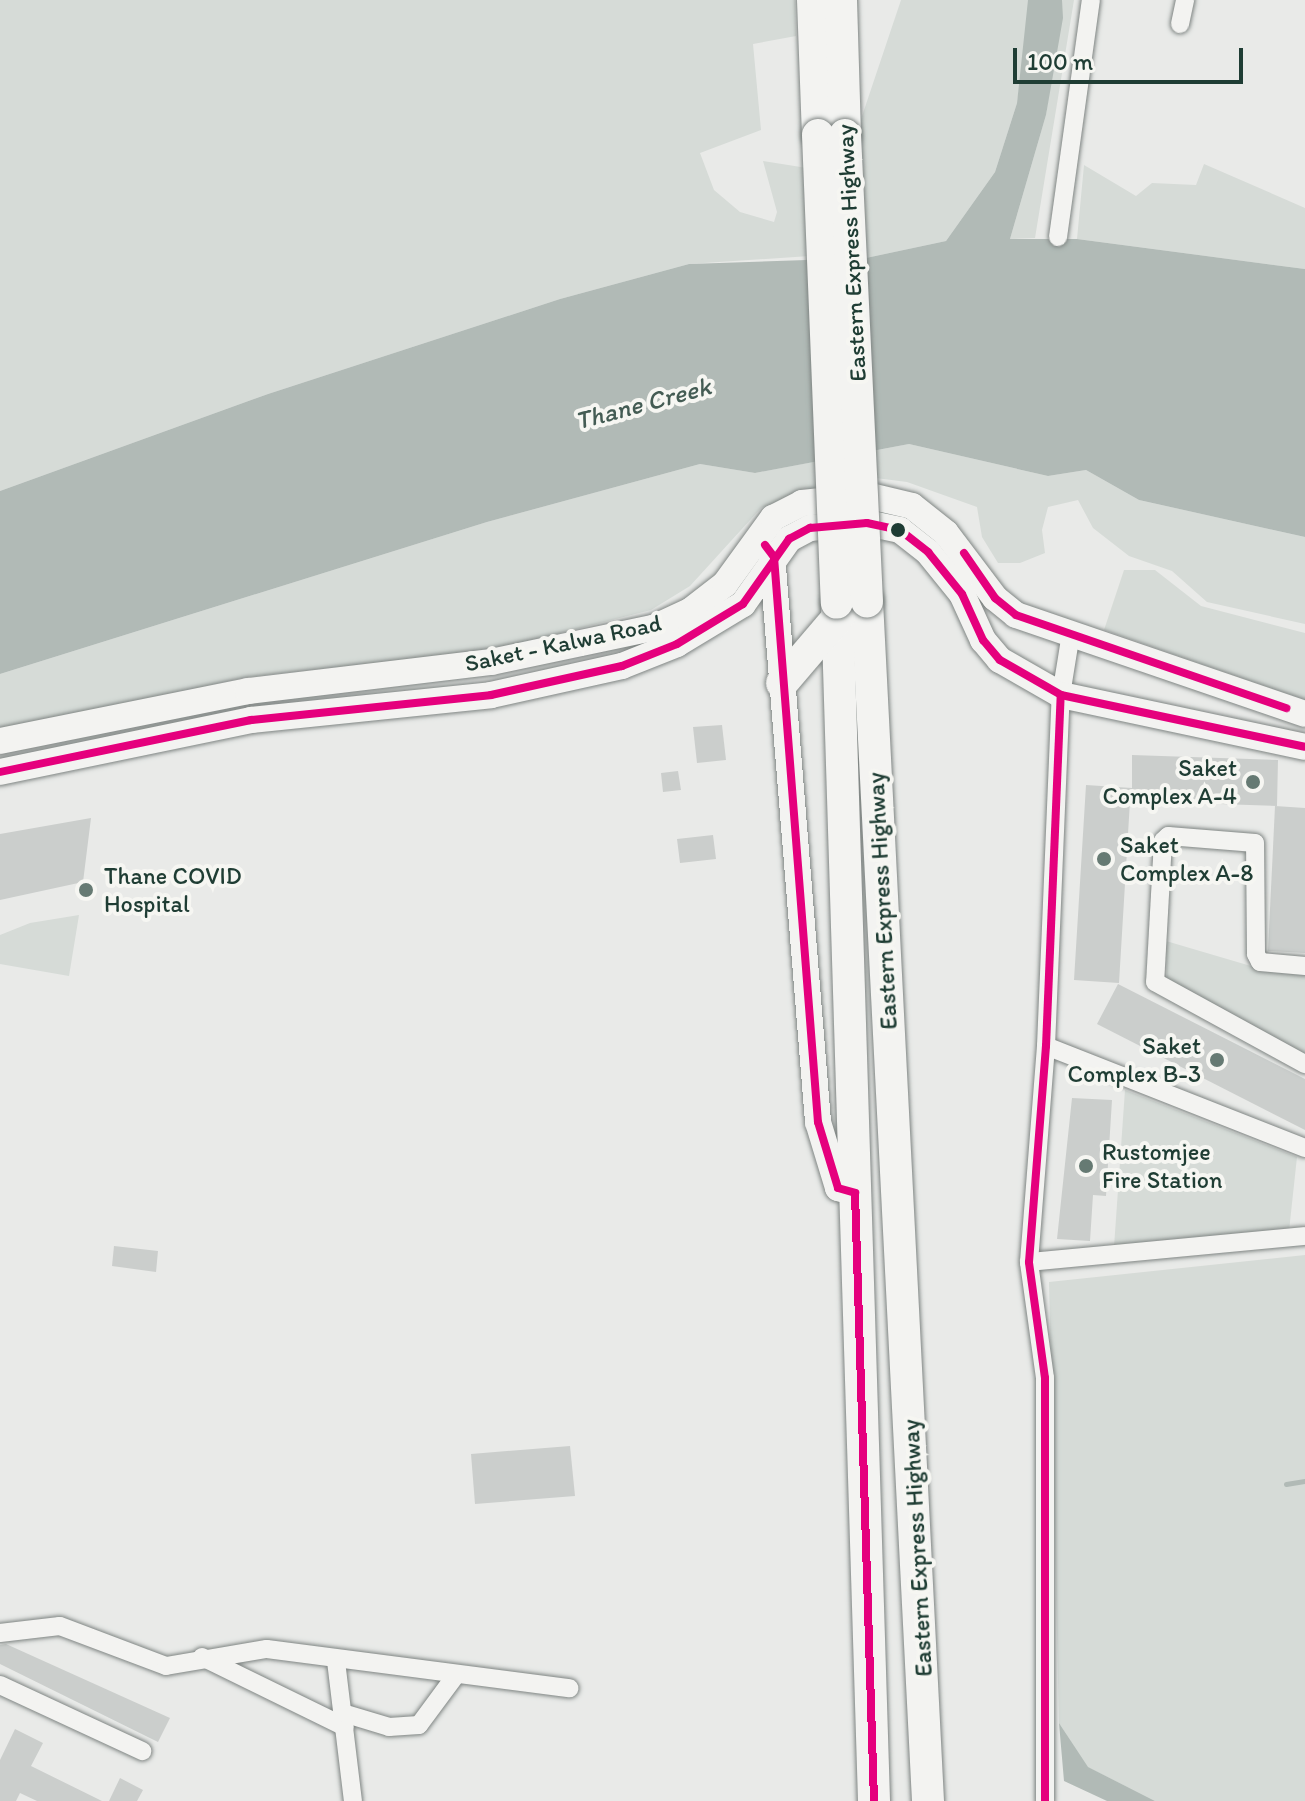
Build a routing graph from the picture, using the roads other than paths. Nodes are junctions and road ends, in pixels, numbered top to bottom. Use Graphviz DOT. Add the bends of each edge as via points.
graph roads {
  1 [pos="813,0"];
  2 [pos="841,0"];
  3 [pos="1091,0"];
  4 [pos="1185,0"];
  5 [pos="1180,24"];
  6 [pos="832,135"];
  7 [pos="1058,237"];
  8 [pos="757,535"];
  9 [pos="774,557"];
  10 [pos="848,607"];
  11 [pos="696,620"];
  12 [pos="1071,633"];
  13 [pos="782,683"];
  14 [pos="270,688"];
  15 [pos="1061,695"];
  16 [pos="1305,714"];
  17 [pos="274,718"];
  18 [pos="0,741"];
  19 [pos="1305,747"];
  20 [pos="0,772"];
  21 [pos="1305,966"];
  22 [pos="1046,1046"];
  23 [pos="1305,1064"];
  24 [pos="1305,1148"];
  25 [pos="855,1193"];
  26 [pos="1305,1236"];
  27 [pos="1029,1262"];
  28 [pos="0,1633"];
  29 [pos="202,1657"];
  30 [pos="336,1661"];
  31 [pos="456,1675"];
  32 [pos="0,1685"];
  33 [pos="569,1688"];
  34 [pos="344,1720"];
  35 [pos="142,1751"];
  36 [pos="353,1801"];
  37 [pos="874,1801"];
  38 [pos="928,1801"];
  39 [pos="1045,1801"];
  1 -- 6 [label="highway, Eastern Express Highway"];
  2 -- 6 [label="highway, Eastern Express Highway"];
  3 -- 7 [label="street"];
  4 -- 5 [label="street"];
  6 -- 10 [label="highway, Eastern Express Highway, bridge"];
  8 -- 9 [label="main road"];
  8 -- 11 [label="main road, Saket - Kalwa Road"];
  8 -- 12 [label="main road, Saket - Kalwa Road" via="773,518 802,503 870,496 912,506 946,533 995,598 1016,615"];
  9 -- 11 [label="main road, Saket - Kalwa Road" via="743,604"];
  9 -- 13 [label="main road"];
  9 -- 15 [label="main road, Saket - Kalwa Road" via="789,539 810,528 867,523 900,530 951,578 983,640 1000,660"];
  10 -- 13 [label="highway"];
  10 -- 25 [label="highway, Eastern Express Highway"];
  10 -- 38 [label="highway, Eastern Express Highway"];
  11 -- 14 [label="main road, Saket - Kalwa Road" via="491,662"];
  11 -- 17 [label="main road, Saket - Kalwa Road" via="622,666 505,692"];
  12 -- 15 [label="street"];
  12 -- 16 [label="main road, Saket - Kalwa Road"];
  13 -- 25 [label="main road" via="818,1122 838,1188"];
  14 -- 17 [label="main road"];
  14 -- 18 [label="main road, Saket - Kalwa Road"];
  15 -- 19 [label="main road, Saket - Kalwa Road"];
  15 -- 22 [label="street"];
  17 -- 20 [label="main road, Saket - Kalwa Road"];
  21 -- 23 [label="street" via="1260,962 1256,954 1255,843 1168,836 1163,841 1155,982"];
  22 -- 24 [label="street"];
  22 -- 27 [label="street"];
  25 -- 37 [label="highway, Eastern Express Highway"];
  26 -- 27 [label="street"];
  27 -- 39 [label="street" via="1045,1378"];
  28 -- 29 [label="street" via="60,1626 166,1666"];
  29 -- 30 [label="street" via="267,1649"];
  29 -- 34 [label="street"];
  30 -- 31 [label="street"];
  30 -- 34 [label="street"];
  31 -- 33 [label="street"];
  31 -- 34 [label="street" via="419,1725"];
  32 -- 35 [label="street"];
  34 -- 36 [label="street"];
}
